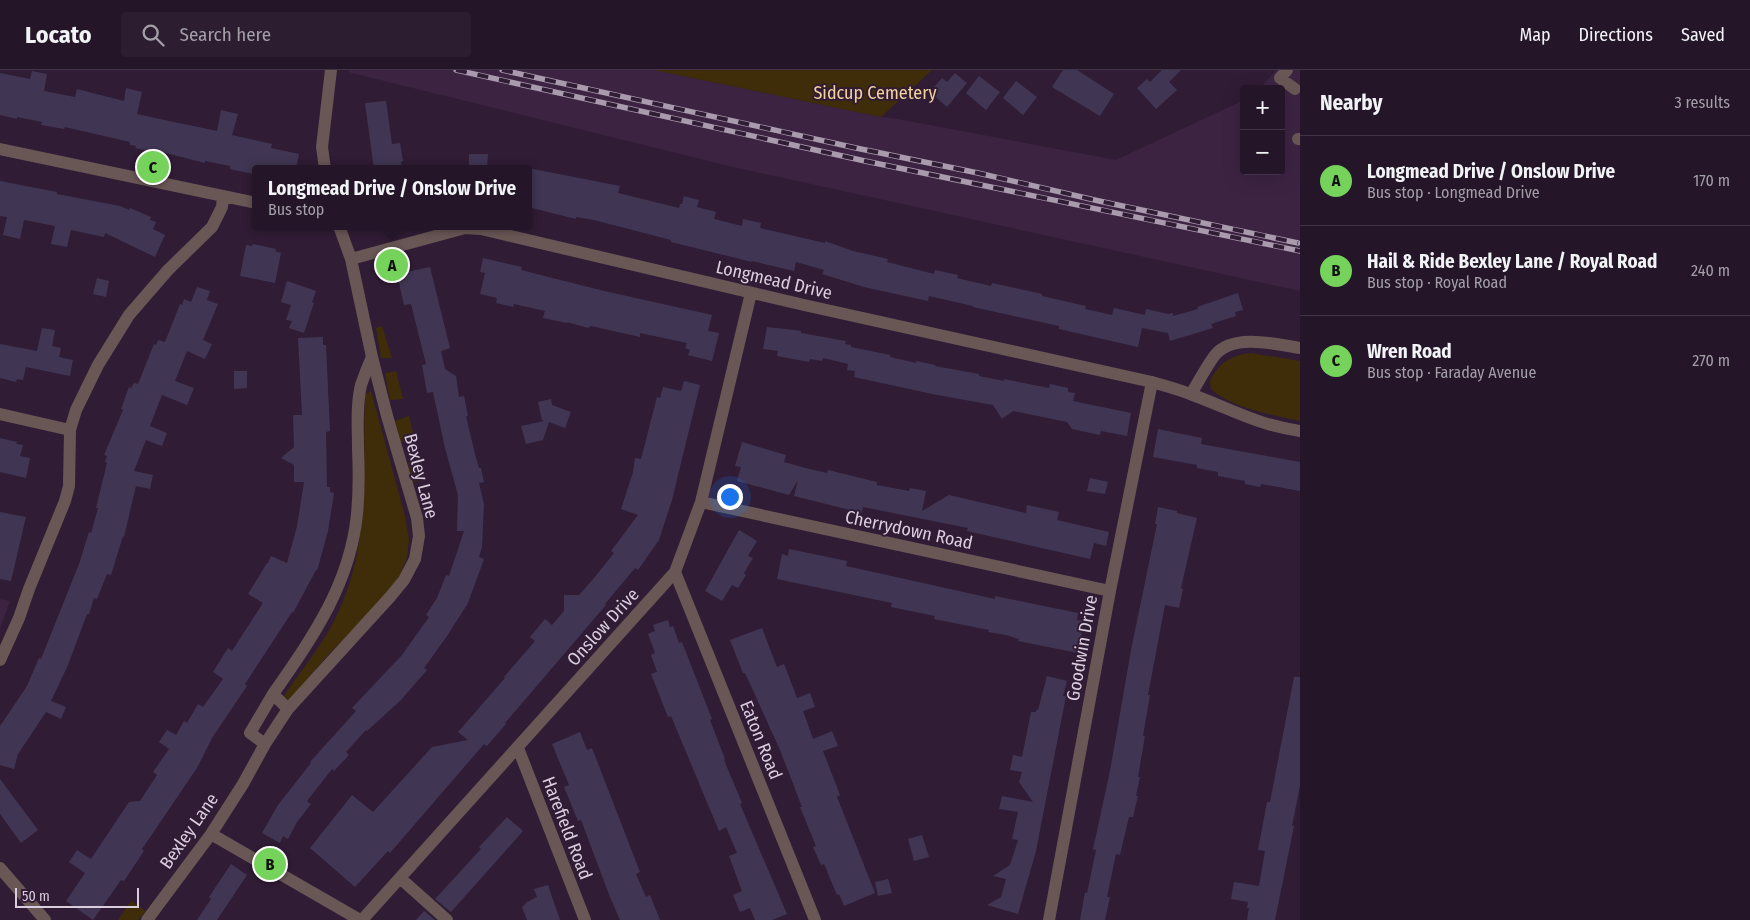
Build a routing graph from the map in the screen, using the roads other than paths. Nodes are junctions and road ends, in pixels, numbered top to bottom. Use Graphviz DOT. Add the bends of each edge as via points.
graph roads {
  1 [pos="331,70"];
  2 [pos="1286,70"];
  3 [pos="1294,89"];
  4 [pos="0,149"];
  5 [pos="324,165"];
  6 [pos="223,197"];
  7 [pos="252,202"];
  8 [pos="340,230"];
  9 [pos="457,230"];
  10 [pos="485,230"];
  11 [pos="351,259"];
  12 [pos="751,293"];
  13 [pos="1300,348"];
  14 [pos="372,357"];
  15 [pos="1152,382"];
  16 [pos="1190,394"];
  17 [pos="0,414"];
  18 [pos="70,430"];
  19 [pos="1300,432"];
  20 [pos="701,502"];
  21 [pos="675,572"];
  22 [pos="1110,591"];
  23 [pos="0,660"];
  24 [pos="273,694"];
  25 [pos="288,709"];
  26 [pos="265,744"];
  27 [pos="518,748"];
  28 [pos="211,834"];
  29 [pos="0,868"];
  30 [pos="400,878"];
  31 [pos="45,920"];
  32 [pos="147,920"];
  33 [pos="361,920"];
  34 [pos="447,920"];
  35 [pos="584,920"];
  36 [pos="815,920"];
  37 [pos="1049,920"];
  1 -- 5 [label="street" via="322,147"];
  2 -- 3 [label="street" via="1280,78"];
  4 -- 6 [label="street"];
  6 -- 7 [label="street"];
  6 -- 18 [label="street" via="222,208 212,227 168,270 124,323 94,374"];
  8 -- 11 [label="street, Bexley Lane"];
  9 -- 11 [label="street, Longmead Drive"];
  10 -- 12 [label="street, Longmead Drive"];
  11 -- 14 [label="street, Bexley Lane"];
  12 -- 15 [label="street, Longmead Drive"];
  12 -- 20 [label="street, Onslow Drive"];
  13 -- 16 [label="street" via="1255,341 1234,343 1216,353"];
  14 -- 24 [label="street" via="361,386 357,414 357,514 344,569 318,628"];
  14 -- 25 [label="street, Bexley Lane" via="417,518 419,536 415,559 395,592"];
  15 -- 16 [label="street, Longmead Drive"];
  15 -- 22 [label="street, Goodwin Drive"];
  16 -- 19 [label="street, Longmead Drive" via="1242,416"];
  17 -- 18 [label="street"];
  18 -- 23 [label="street" via="69,486 65,501 20,618"];
  20 -- 21 [label="street, Onslow Drive"];
  20 -- 22 [label="street, Cherrydown Road"];
  21 -- 27 [label="street, Onslow Drive"];
  21 -- 36 [label="street, Eaton Road"];
  22 -- 37 [label="street, Goodwin Drive"];
  24 -- 25 [label="street"];
  24 -- 26 [label="street" via="250,733"];
  25 -- 26 [label="street, Bexley Lane"];
  26 -- 28 [label="street, Bexley Lane"];
  27 -- 30 [label="street, Onslow Drive"];
  27 -- 35 [label="street, Harefield Road"];
  28 -- 32 [label="street, Bexley Lane"];
  28 -- 33 [label="street"];
  29 -- 31 [label="street"];
  30 -- 33 [label="street, Onslow Drive"];
  30 -- 34 [label="street"];
}
